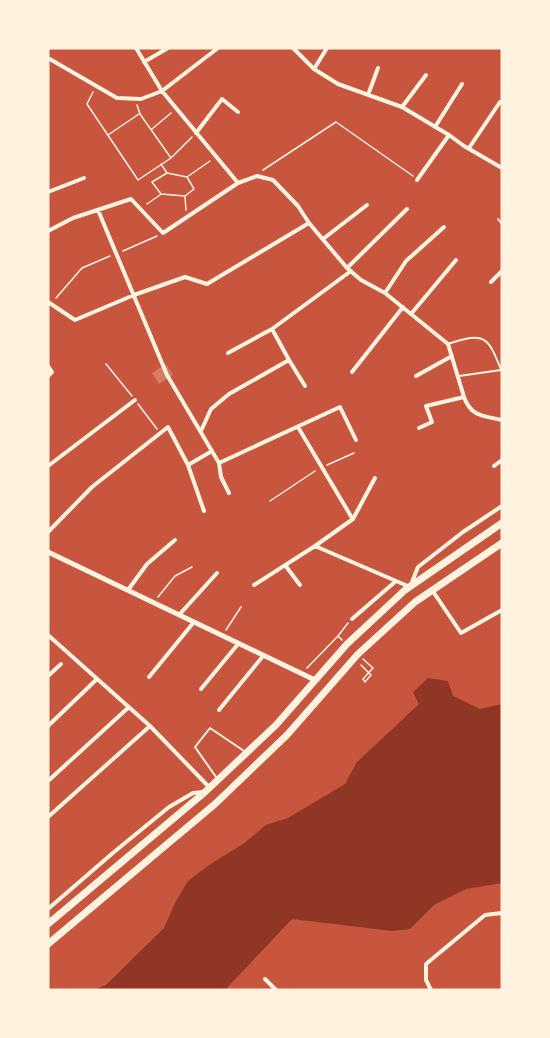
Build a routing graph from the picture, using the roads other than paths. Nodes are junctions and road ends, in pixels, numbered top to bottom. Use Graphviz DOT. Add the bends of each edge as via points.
graph roads {
  1 [pos="136,48"];
  2 [pos="168,48"];
  3 [pos="218,48"];
  4 [pos="293,48"];
  5 [pos="327,48"];
  6 [pos="48,58"];
  7 [pos="144,62"];
  8 [pos="378,68"];
  9 [pos="314,69"];
  10 [pos="426,75"];
  11 [pos="462,84"];
  12 [pos="162,91"];
  13 [pos="368,95"];
  14 [pos="500,102"];
  15 [pos="402,108"];
  16 [pos="238,112"];
  17 [pos="435,127"];
  18 [pos="196,133"];
  19 [pos="449,135"];
  20 [pos="469,148"];
  21 [pos="502,168"];
  22 [pos="84,178"];
  23 [pos="417,180"];
  24 [pos="238,183"];
  25 [pos="48,192"];
  26 [pos="367,205"];
  27 [pos="407,209"];
  28 [pos="98,210"];
  29 [pos="498,219"];
  30 [pos="309,223"];
  31 [pos="502,224"];
  32 [pos="444,227"];
  33 [pos="48,231"];
  34 [pos="323,239"];
  35 [pos="456,260"];
  36 [pos="349,270"];
  37 [pos="502,271"];
  38 [pos="491,282"];
  39 [pos="385,293"];
  40 [pos="134,295"];
  41 [pos="49,303"];
  42 [pos="403,307"];
  43 [pos="411,314"];
  44 [pos="272,328"];
  45 [pos="448,344"];
  46 [pos="228,353"];
  47 [pos="452,356"];
  48 [pos="289,360"];
  49 [pos="48,366"];
  50 [pos="502,371"];
  51 [pos="352,372"];
  52 [pos="48,376"];
  53 [pos="416,376"];
  54 [pos="456,377"];
  55 [pos="305,386"];
  56 [pos="464,397"];
  57 [pos="135,400"];
  58 [pos="502,420"];
  59 [pos="298,427"];
  60 [pos="419,428"];
  61 [pos="201,431"];
  62 [pos="356,440"];
  63 [pos="212,451"];
  64 [pos="502,460"];
  65 [pos="219,463"];
  66 [pos="188,465"];
  67 [pos="48,466"];
  68 [pos="494,466"];
  69 [pos="375,478"];
  70 [pos="229,493"];
  71 [pos="502,506"];
  72 [pos="204,512"];
  73 [pos="352,519"];
  74 [pos="502,523"];
  75 [pos="48,532"];
  76 [pos="175,540"];
  77 [pos="502,543"];
  78 [pos="315,546"];
  79 [pos="49,554"];
  80 [pos="285,565"];
  81 [pos="217,573"];
  82 [pos="396,581"];
  83 [pos="254,585"];
  84 [pos="300,585"];
  85 [pos="410,587"];
  86 [pos="128,590"];
  87 [pos="432,590"];
  88 [pos="502,610"];
  89 [pos="179,615"];
  90 [pos="352,619"];
  91 [pos="194,622"];
  92 [pos="48,635"];
  93 [pos="238,644"];
  94 [pos="263,656"];
  95 [pos="61,663"];
  96 [pos="48,676"];
  97 [pos="149,677"];
  98 [pos="97,679"];
  99 [pos="315,680"];
  100 [pos="201,689"];
  101 [pos="129,707"];
  102 [pos="219,710"];
  103 [pos="48,726"];
  104 [pos="150,726"];
  105 [pos="246,753"];
  106 [pos="218,780"];
  107 [pos="48,781"];
  108 [pos="207,790"];
  109 [pos="48,817"];
  110 [pos="48,909"];
  111 [pos="502,912"];
  112 [pos="48,924"];
  113 [pos="48,944"];
  114 [pos="265,979"];
  115 [pos="276,990"];
  116 [pos="431,990"];
  1 -- 7 [label="street"];
  2 -- 7 [label="street"];
  3 -- 12 [label="street"];
  4 -- 9 [label="street"];
  5 -- 9 [label="street"];
  6 -- 12 [label="street" via="117,98 141,99"];
  7 -- 12 [label="street"];
  8 -- 13 [label="street"];
  9 -- 13 [label="street" via="338,84"];
  10 -- 15 [label="street"];
  11 -- 17 [label="street"];
  12 -- 18 [label="street"];
  13 -- 15 [label="street"];
  14 -- 20 [label="street"];
  15 -- 17 [label="street"];
  16 -- 18 [label="street" via="222,99"];
  17 -- 19 [label="street"];
  18 -- 24 [label="street"];
  19 -- 20 [label="street"];
  19 -- 23 [label="street"];
  20 -- 21 [label="street"];
  22 -- 25 [label="street"];
  24 -- 28 [label="street" via="163,233 131,199"];
  24 -- 30 [label="street" via="257,176 273,180"];
  26 -- 34 [label="street"];
  27 -- 36 [label="street"];
  28 -- 33 [label="street"];
  28 -- 40 [label="street"];
  29 -- 31 [label="lane"];
  30 -- 34 [label="street"];
  30 -- 40 [label="street" via="207,284 185,277"];
  32 -- 39 [label="street" via="406,261"];
  34 -- 36 [label="street"];
  35 -- 43 [label="street"];
  36 -- 39 [label="street"];
  36 -- 44 [label="street"];
  37 -- 38 [label="street"];
  39 -- 42 [label="street"];
  40 -- 41 [label="street" via="75,320"];
  40 -- 61 [label="street" via="167,375"];
  42 -- 43 [label="street"];
  42 -- 51 [label="street"];
  43 -- 45 [label="street"];
  44 -- 46 [label="street"];
  44 -- 48 [label="street"];
  45 -- 47 [label="street"];
  45 -- 50 [label="lane" via="480,338 488,342"];
  47 -- 53 [label="street"];
  47 -- 54 [label="street"];
  48 -- 55 [label="street"];
  48 -- 61 [label="street" via="229,394 211,409"];
  49 -- 52 [label="street" via="52,372"];
  50 -- 54 [label="lane"];
  54 -- 56 [label="street"];
  56 -- 58 [label="street" via="472,411"];
  56 -- 60 [label="street" via="426,406 432,422"];
  57 -- 67 [label="street"];
  59 -- 62 [label="street" via="340,407"];
  59 -- 65 [label="street"];
  59 -- 73 [label="street"];
  61 -- 63 [label="street"];
  63 -- 65 [label="street"];
  63 -- 66 [label="street"];
  64 -- 68 [label="street"];
  65 -- 70 [label="street"];
  66 -- 72 [label="street"];
  66 -- 75 [label="street" via="168,427 92,487"];
  69 -- 73 [label="street"];
  71 -- 85 [label="street" via="418,567"];
  73 -- 78 [label="street"];
  74 -- 85 [label="highway"];
  76 -- 86 [label="street" via="147,564"];
  77 -- 87 [label="highway"];
  78 -- 80 [label="street"];
  78 -- 82 [label="street"];
  79 -- 86 [label="street"];
  80 -- 83 [label="street"];
  80 -- 84 [label="street"];
  81 -- 89 [label="street"];
  82 -- 85 [label="street"];
  82 -- 90 [label="street"];
  85 -- 99 [label="highway" via="347,644"];
  86 -- 89 [label="street"];
  87 -- 88 [label="street" via="461,633"];
  87 -- 113 [label="highway" via="358,654 287,735 215,804"];
  89 -- 91 [label="street"];
  91 -- 93 [label="street"];
  91 -- 97 [label="street"];
  92 -- 98 [label="street"];
  93 -- 94 [label="street"];
  93 -- 100 [label="street"];
  94 -- 99 [label="street"];
  94 -- 102 [label="street"];
  95 -- 96 [label="street"];
  98 -- 101 [label="street"];
  98 -- 103 [label="street"];
  99 -- 105 [label="highway"];
  101 -- 104 [label="street"];
  101 -- 107 [label="street"];
  104 -- 108 [label="street"];
  104 -- 109 [label="street"];
  105 -- 106 [label="highway"];
  105 -- 106 [label="lane" via="210,728 195,747"];
  106 -- 108 [label="highway"];
  108 -- 110 [label="street" via="169,807"];
  108 -- 112 [label="highway"];
  111 -- 116 [label="street" via="485,915 426,964 426,980"];
  114 -- 115 [label="street"];
}
